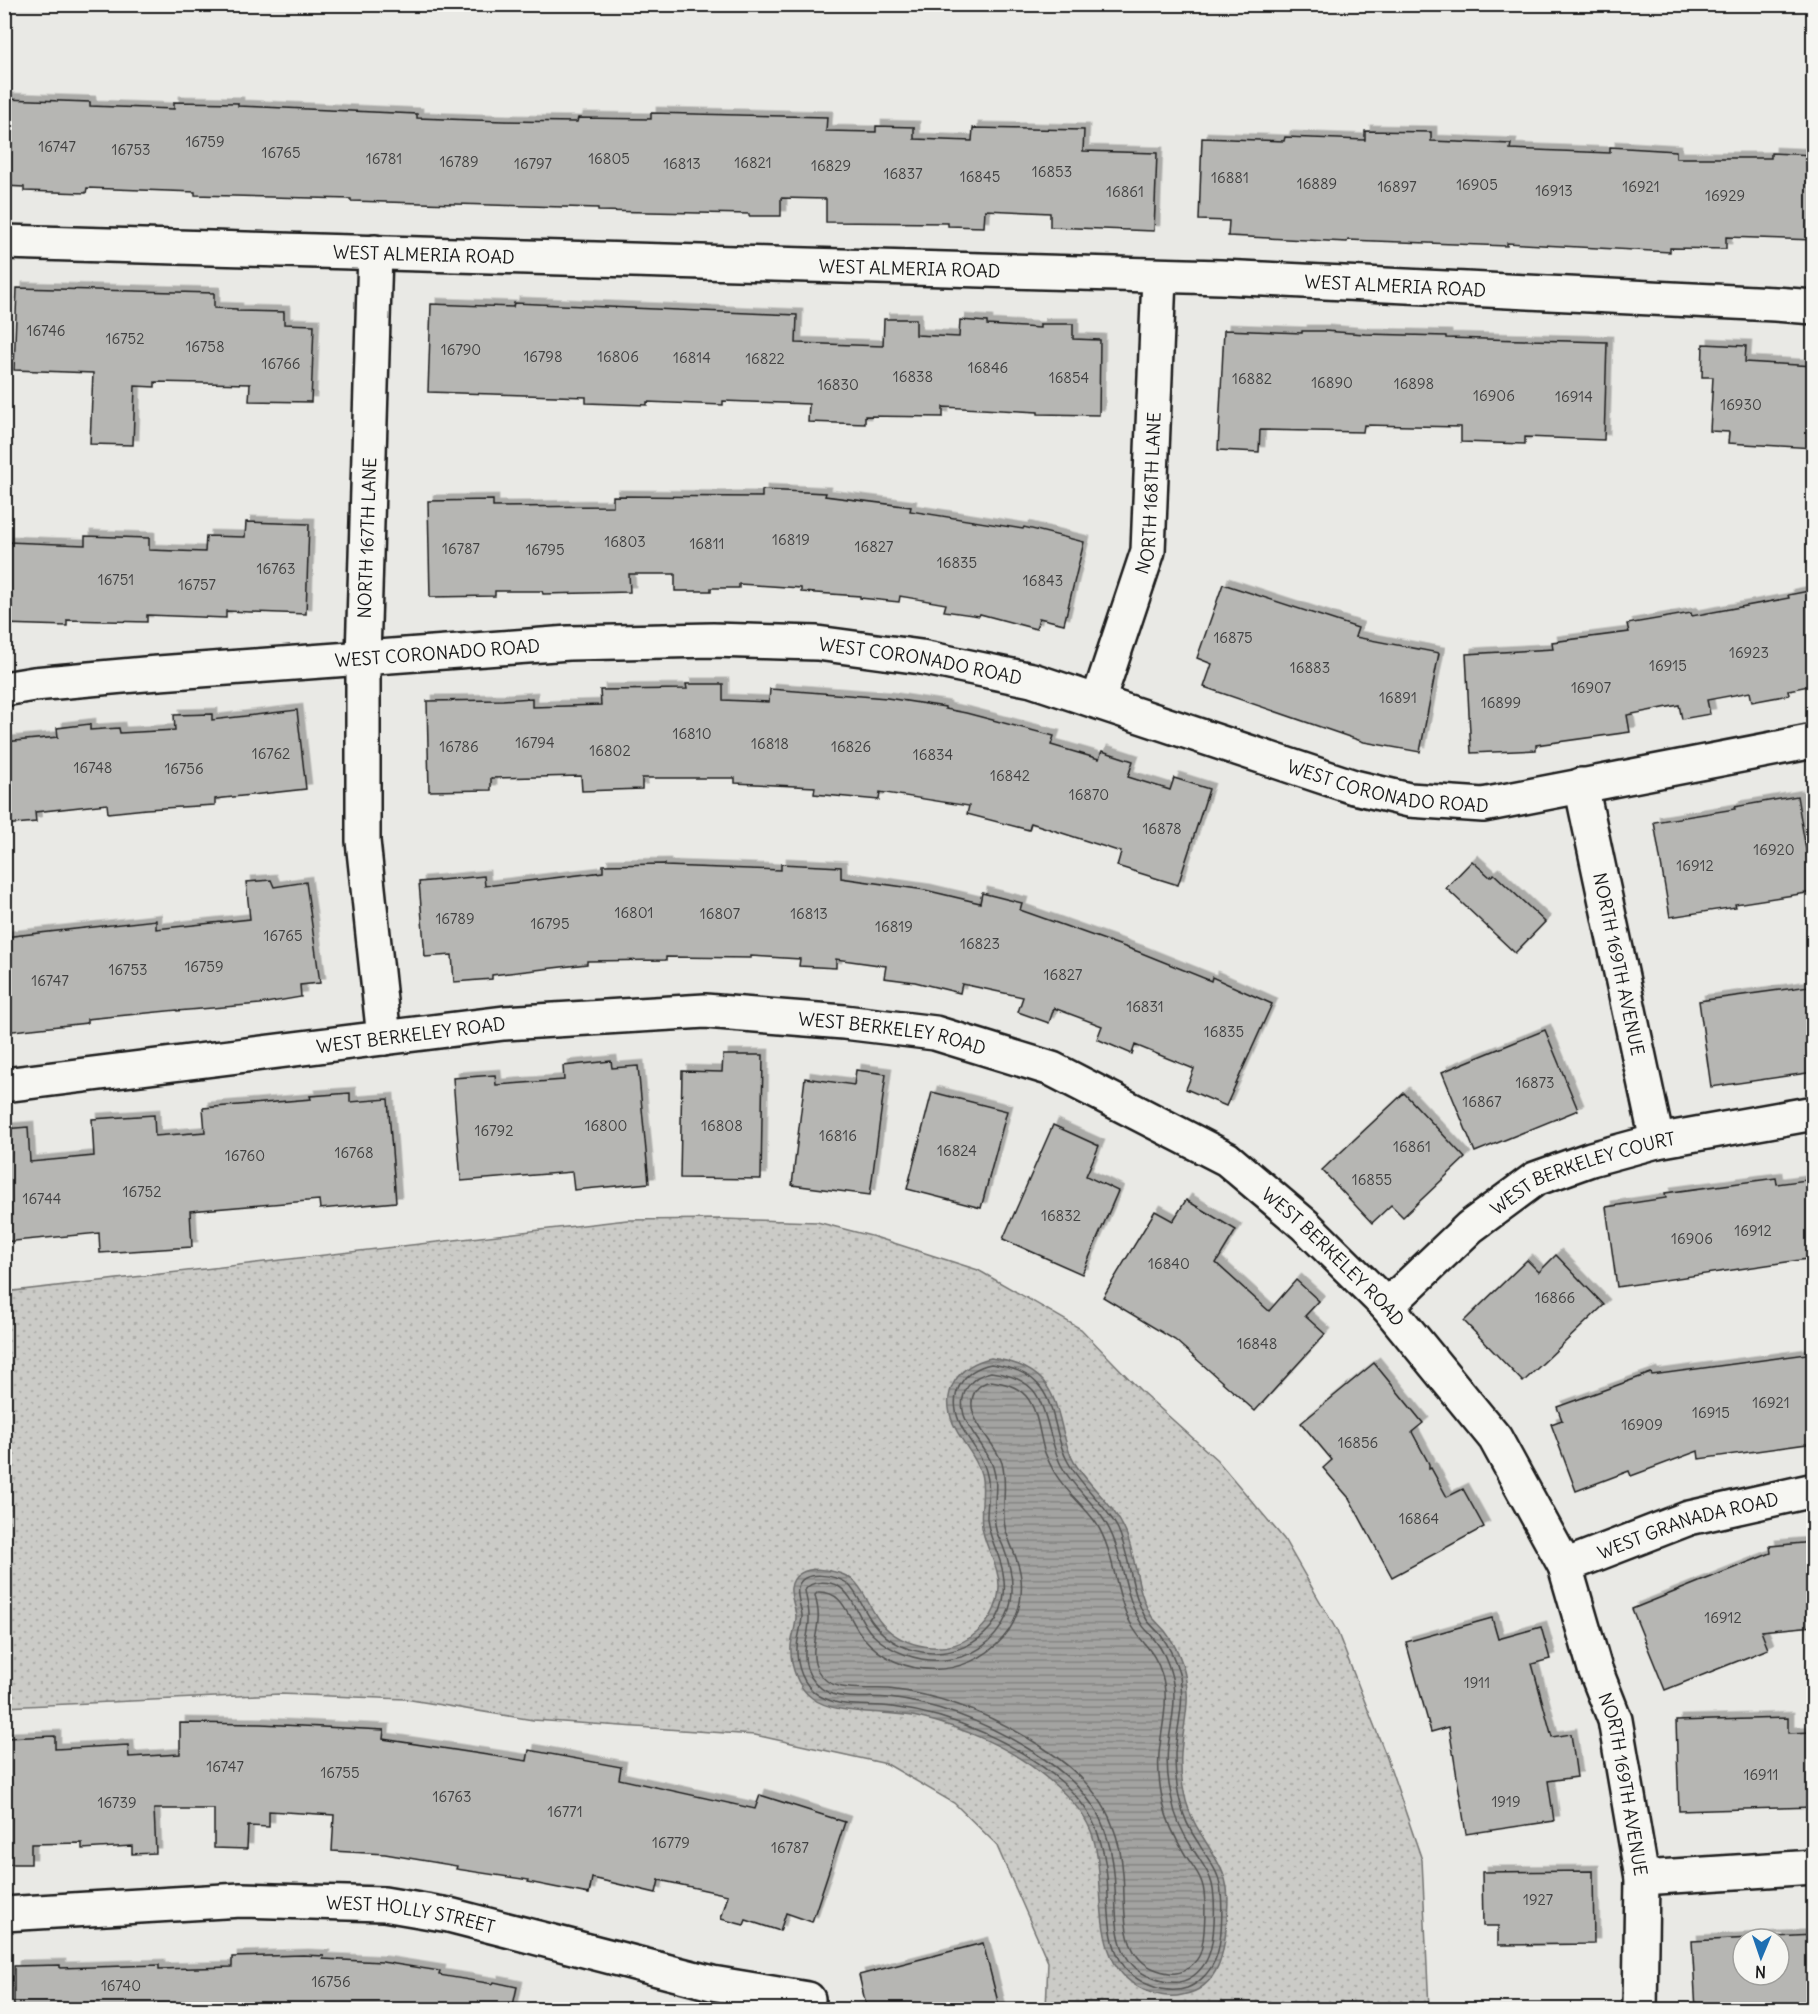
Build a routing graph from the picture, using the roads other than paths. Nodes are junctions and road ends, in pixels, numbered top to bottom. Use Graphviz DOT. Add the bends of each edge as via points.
graph roads {
  1 [pos="4,242"];
  2 [pos="375,252"];
  3 [pos="1159,277"];
  4 [pos="1814,307"];
  5 [pos="363,657"];
  6 [pos="4,689"];
  7 [pos="1098,701"];
  8 [pos="1814,741"];
  9 [pos="1581,785"];
  10 [pos="384,1038"];
  11 [pos="4,1085"];
  12 [pos="1814,1113"];
  13 [pos="1657,1142"];
  14 [pos="1387,1306"];
  15 [pos="1814,1490"];
  16 [pos="1565,1566"];
  17 [pos="1814,1867"];
  18 [pos="1642,1878"];
  19 [pos="4,1914"];
  20 [pos="807,2004"];
  21 [pos="1640,2010"];
  1 -- 2 [label="street, WEST ALMERIA ROAD"];
  2 -- 3 [label="street, WEST ALMERIA ROAD"];
  2 -- 5 [label="street, NORTH 167TH LANE"];
  3 -- 4 [label="street, WEST ALMERIA ROAD"];
  3 -- 7 [label="street, NORTH 168TH LANE" via="1148,551"];
  5 -- 6 [label="street, WEST CORONADO ROAD"];
  5 -- 7 [label="street, WEST CORONADO ROAD" via="569,643 817,643 921,657 1021,677"];
  5 -- 10 [label="street, NORTH 167TH LANE" via="363,842"];
  7 -- 9 [label="street, WEST CORONADO ROAD" via="1354,787 1409,800 1483,805"];
  8 -- 9 [label="street, WEST CORONADO ROAD"];
  9 -- 13 [label="street, NORTH 169TH AVENUE"];
  10 -- 11 [label="street, WEST BERKELEY ROAD"];
  10 -- 14 [label="street, WEST BERKELEY ROAD" via="504,1023 705,1011 935,1034 1052,1069 1227,1159 1305,1225"];
  12 -- 13 [label="street, WEST BERKELEY COURT"];
  13 -- 14 [label="street, WEST BERKELEY COURT" via="1535,1179 1470,1227"];
  14 -- 16 [label="street, WEST BERKELEY ROAD" via="1495,1438"];
  15 -- 16 [label="street, WEST GRANADA ROAD" via="1689,1518"];
  16 -- 18 [label="street, NORTH 169TH AVENUE" via="1595,1669 1615,1720"];
  17 -- 18 [label="street"];
  18 -- 21 [label="street, NORTH 169TH AVENUE"];
  19 -- 20 [label="street, WEST HOLLY STREET" via="241,1900 384,1904 449,1915"];
}
